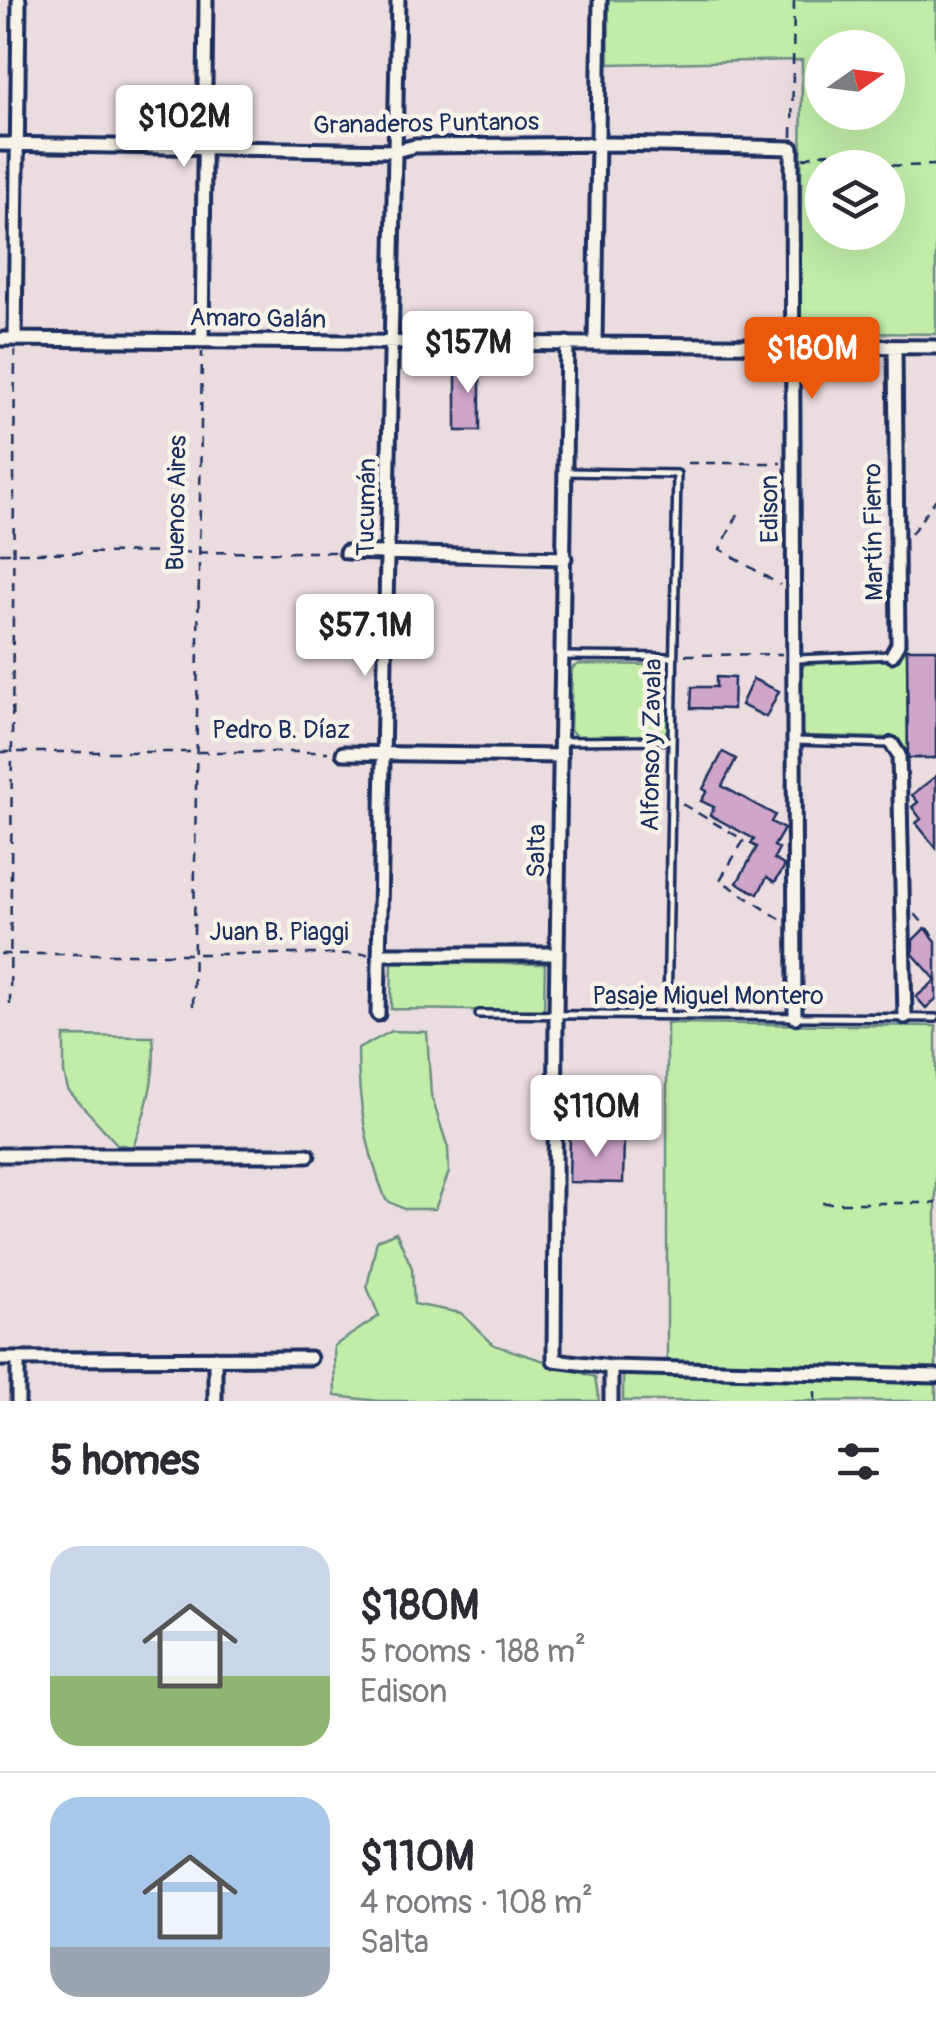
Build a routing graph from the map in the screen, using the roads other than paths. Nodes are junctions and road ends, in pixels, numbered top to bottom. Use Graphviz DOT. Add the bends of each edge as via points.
graph roads {
  1 [pos="18,0"];
  2 [pos="206,0"];
  3 [pos="398,0"];
  4 [pos="600,0"];
  5 [pos="0,144"];
  6 [pos="17,144"];
  7 [pos="599,145"];
  8 [pos="204,146"];
  9 [pos="792,148"];
  10 [pos="395,150"];
  11 [pos="0,338"];
  12 [pos="14,339"];
  13 [pos="202,340"];
  14 [pos="567,343"];
  15 [pos="595,344"];
  16 [pos="394,345"];
  17 [pos="791,345"];
  18 [pos="895,347"];
  19 [pos="936,348"];
  20 [pos="567,472"];
  21 [pos="346,552"];
  22 [pos="389,552"];
  23 [pos="565,558"];
  24 [pos="892,655"];
  25 [pos="563,656"];
  26 [pos="674,657"];
  27 [pos="788,657"];
  28 [pos="672,740"];
  29 [pos="562,741"];
  30 [pos="793,741"];
  31 [pos="892,744"];
  32 [pos="343,752"];
  33 [pos="384,753"];
  34 [pos="561,756"];
  35 [pos="380,954"];
  36 [pos="557,954"];
  37 [pos="378,1014"];
  38 [pos="479,1014"];
  39 [pos="556,1015"];
  40 [pos="667,1016"];
  41 [pos="796,1017"];
  42 [pos="906,1017"];
  43 [pos="936,1018"];
  44 [pos="308,1155"];
  45 [pos="0,1156"];
  46 [pos="215,1358"];
  47 [pos="310,1358"];
  48 [pos="0,1359"];
  49 [pos="18,1359"];
  50 [pos="610,1367"];
  51 [pos="936,1376"];
  52 [pos="18,1401"];
  53 [pos="214,1401"];
  54 [pos="611,1401"];
  1 -- 6 [label="street"];
  2 -- 8 [label="street"];
  3 -- 10 [label="street, Tucumán"];
  4 -- 7 [label="street"];
  5 -- 6 [label="street, Granaderos Puntanos"];
  6 -- 8 [label="street, Granaderos Puntanos"];
  6 -- 12 [label="street"];
  7 -- 9 [label="street, Granaderos Puntanos"];
  7 -- 10 [label="street, Granaderos Puntanos"];
  7 -- 15 [label="street"];
  8 -- 10 [label="street, Granaderos Puntanos"];
  8 -- 13 [label="street"];
  9 -- 17 [label="street, Edison"];
  10 -- 16 [label="street, Tucumán"];
  11 -- 12 [label="street, Amaro Galán"];
  12 -- 13 [label="street, Amaro Galán"];
  13 -- 16 [label="street, Amaro Galán"];
  14 -- 15 [label="street, Amaro Galán"];
  14 -- 16 [label="street, Amaro Galán"];
  14 -- 20 [label="street, Salta"];
  15 -- 17 [label="street, Amaro Galán"];
  16 -- 22 [label="street, Tucumán"];
  17 -- 18 [label="street, Amaro Galán"];
  17 -- 27 [label="street, Edison"];
  18 -- 19 [label="street, Amaro Galán"];
  18 -- 24 [label="street, Martín Fierro" via="898,644"];
  20 -- 23 [label="street, Salta"];
  20 -- 26 [label="lane, Alfonso y Zavala" via="677,474"];
  21 -- 22 [label="street"];
  22 -- 23 [label="street"];
  22 -- 33 [label="street, Tucumán"];
  23 -- 25 [label="street, Salta"];
  24 -- 27 [label="lane"];
  25 -- 26 [label="lane"];
  25 -- 29 [label="street, Salta"];
  26 -- 28 [label="lane, Alfonso y Zavala"];
  27 -- 30 [label="street, Edison"];
  28 -- 29 [label="lane"];
  28 -- 40 [label="lane, Alfonso y Zavala"];
  29 -- 34 [label="street, Salta"];
  30 -- 31 [label="lane"];
  30 -- 41 [label="street, Edison"];
  31 -- 42 [label="street" via="898,755"];
  32 -- 33 [label="street, Pedro B. Díaz"];
  33 -- 34 [label="street, Pedro B. Díaz"];
  33 -- 35 [label="street, Tucumán"];
  34 -- 36 [label="street, Salta"];
  35 -- 36 [label="street, Juan B. Piaggi"];
  35 -- 37 [label="street, Tucumán"];
  36 -- 39 [label="street, Salta"];
  38 -- 39 [label="lane, Pasaje Miguel Montero"];
  39 -- 40 [label="lane, Pasaje Miguel Montero"];
  39 -- 50 [label="street, Salta" via="554,1360"];
  40 -- 41 [label="lane, Pasaje Miguel Montero"];
  41 -- 42 [label="lane, Pasaje Miguel Montero"];
  42 -- 43 [label="lane, Pasaje Miguel Montero"];
  44 -- 45 [label="street"];
  46 -- 47 [label="street"];
  46 -- 49 [label="street"];
  46 -- 53 [label="street"];
  48 -- 49 [label="street"];
  49 -- 52 [label="street"];
  50 -- 51 [label="street"];
  50 -- 54 [label="street"];
}
